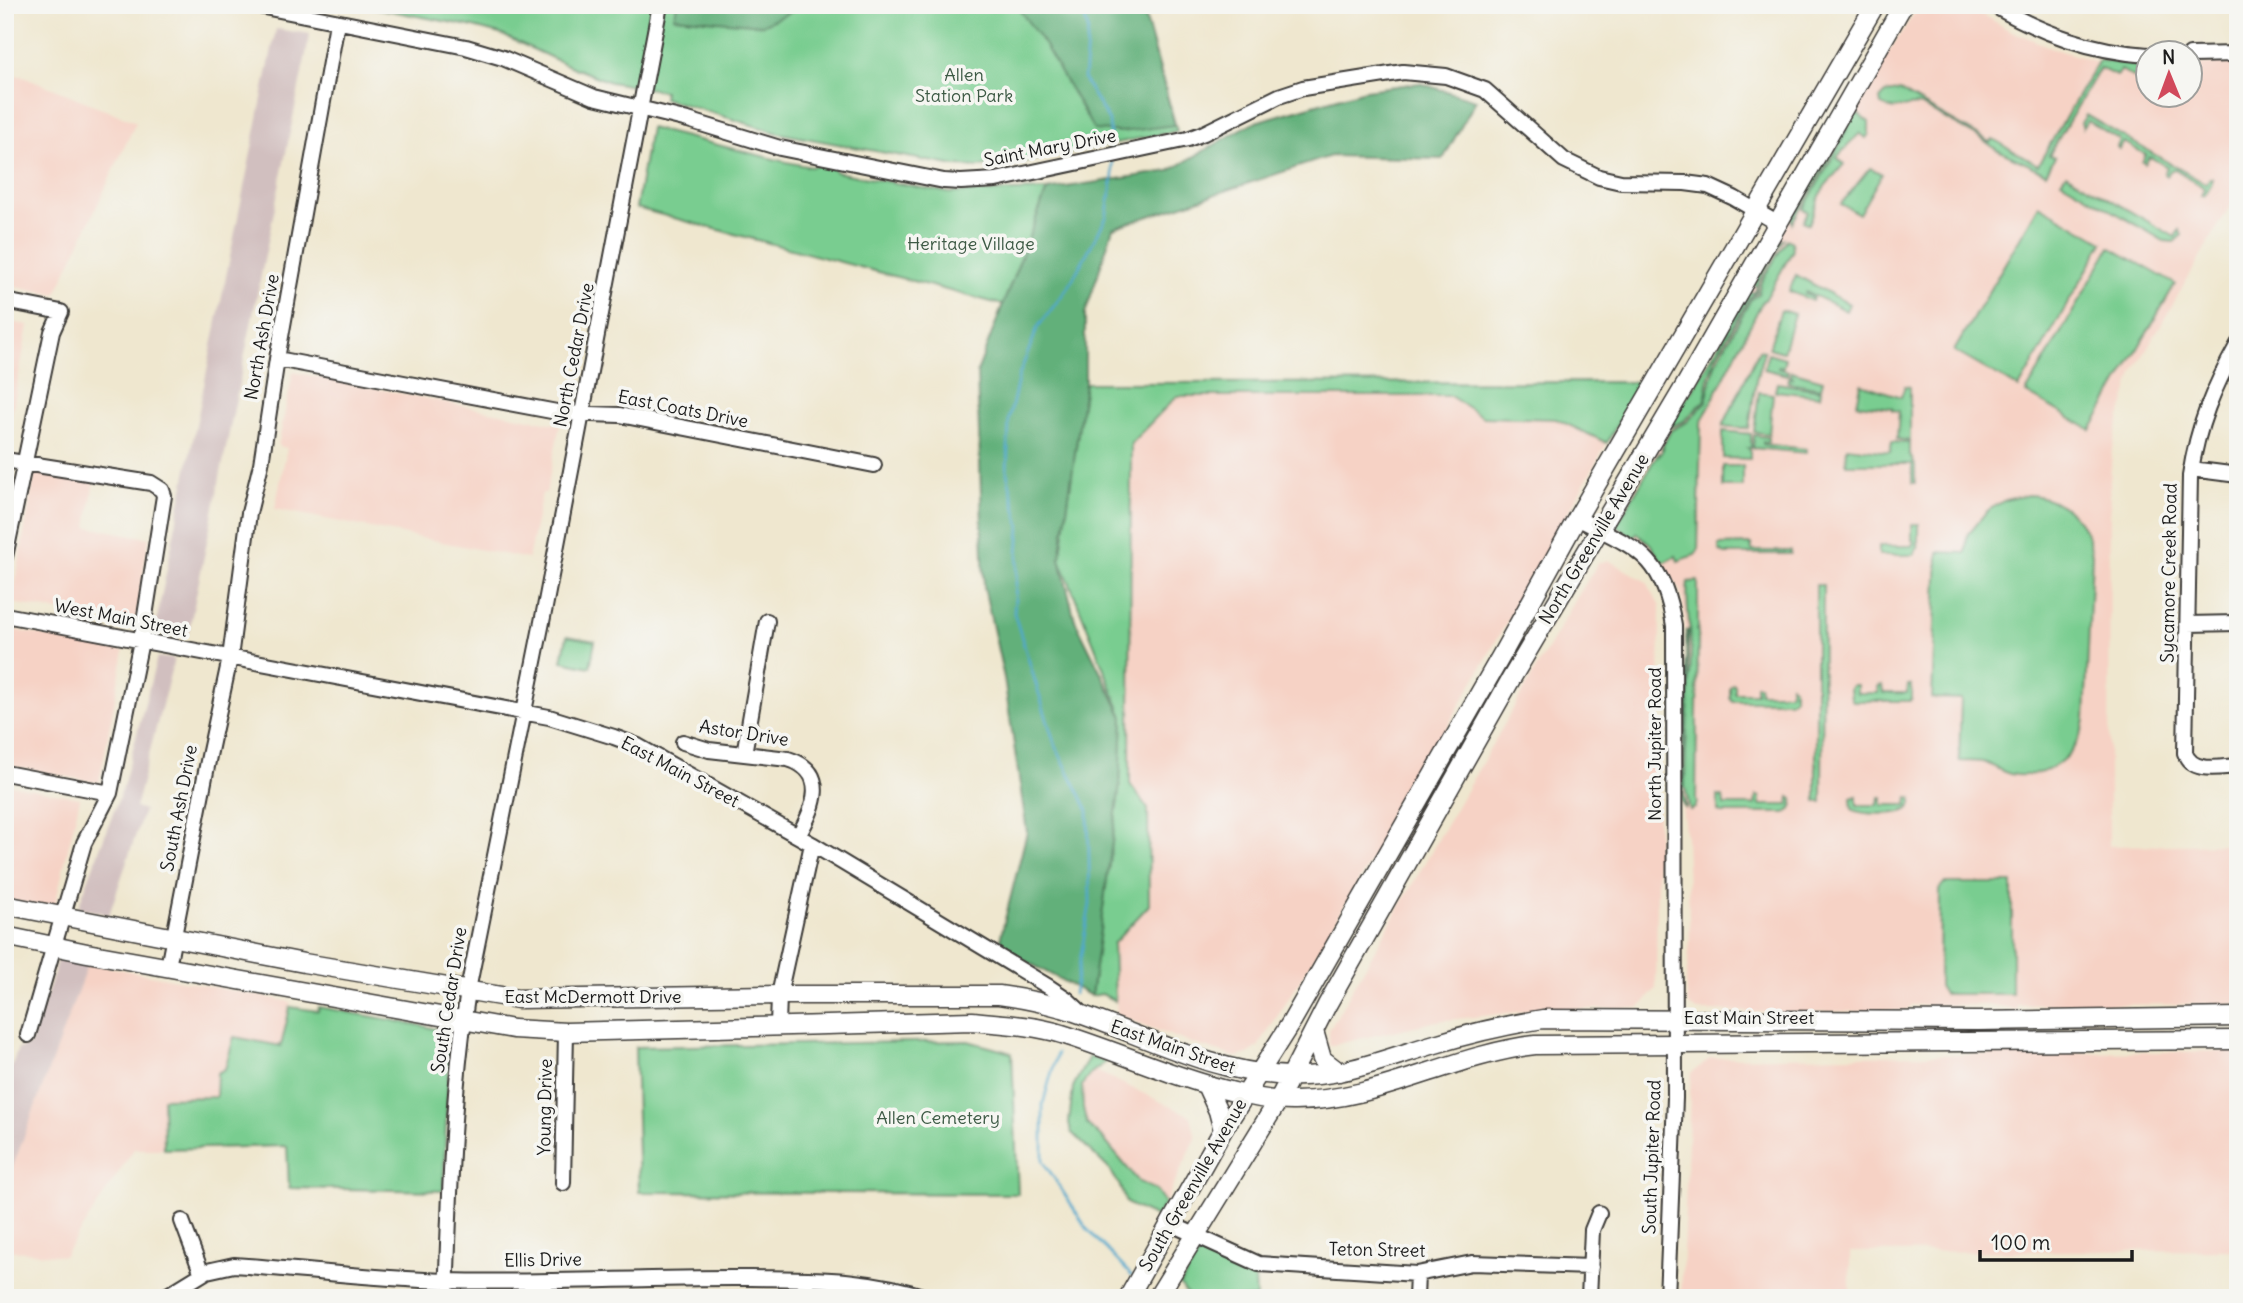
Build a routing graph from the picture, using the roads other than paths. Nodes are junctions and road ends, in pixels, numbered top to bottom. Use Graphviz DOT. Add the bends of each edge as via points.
graph roads {
  1 [pos="254,5"];
  2 [pos="660,5"];
  3 [pos="1875,5"];
  4 [pos="1903,5"];
  5 [pos="1993,5"];
  6 [pos="337,23"];
  7 [pos="2134,54"];
  8 [pos="2238,54"];
  9 [pos="2204,55"];
  10 [pos="641,109"];
  11 [pos="1756,211"];
  12 [pos="1777,223"];
  13 [pos="5,302"];
  14 [pos="2238,344"];
  15 [pos="276,359"];
  16 [pos="583,413"];
  17 [pos="5,460"];
  18 [pos="24,464"];
  19 [pos="874,465"];
  20 [pos="2191,469"];
  21 [pos="2238,475"];
  22 [pos="1577,518"];
  23 [pos="1601,530"];
  24 [pos="5,557"];
  25 [pos="5,615"];
  26 [pos="767,621"];
  27 [pos="2238,623"];
  28 [pos="2187,624"];
  29 [pos="141,641"];
  30 [pos="230,658"];
  31 [pos="522,712"];
  32 [pos="683,742"];
  33 [pos="744,754"];
  34 [pos="2238,766"];
  35 [pos="5,773"];
  36 [pos="110,793"];
  37 [pos="798,836"];
  38 [pos="812,844"];
  39 [pos="5,905"];
  40 [pos="62,916"];
  41 [pos="5,936"];
  42 [pos="174,937"];
  43 [pos="53,947"];
  44 [pos="168,967"];
  45 [pos="467,992"];
  46 [pos="779,995"];
  47 [pos="1086,1017"];
  48 [pos="2238,1017"];
  49 [pos="1675,1018"];
  50 [pos="2098,1018"];
  51 [pos="1922,1019"];
  52 [pos="463,1021"];
  53 [pos="778,1025"];
  54 [pos="1496,1027"];
  55 [pos="1314,1031"];
  56 [pos="566,1032"];
  57 [pos="1060,1034"];
  58 [pos="28,1035"];
  59 [pos="2238,1040"];
  60 [pos="2098,1041"];
  61 [pos="1922,1043"];
  62 [pos="1675,1044"];
  63 [pos="1501,1049"];
  64 [pos="1339,1072"];
  65 [pos="1258,1073"];
  66 [pos="1290,1076"];
  67 [pos="1206,1085"];
  68 [pos="1245,1095"];
  69 [pos="1278,1101"];
  70 [pos="1223,1129"];
  71 [pos="563,1183"];
  72 [pos="1599,1213"];
  73 [pos="182,1221"];
  74 [pos="1171,1224"];
  75 [pos="1194,1235"];
  76 [pos="1591,1267"];
  77 [pos="1417,1273"];
  78 [pos="202,1274"];
  79 [pos="447,1281"];
  80 [pos="163,1298"];
  81 [pos="446,1298"];
  82 [pos="929,1298"];
  83 [pos="1128,1298"];
  84 [pos="1157,1298"];
  85 [pos="1416,1298"];
  86 [pos="1589,1298"];
  87 [pos="1667,1298"];
  1 -- 6 [label="street, Saint Mary Drive"];
  2 -- 10 [label="street, North Cedar Drive"];
  3 -- 11 [label="main road, North Greenville Avenue"];
  4 -- 12 [label="main road, North Greenville Avenue"];
  5 -- 7 [label="street" via="2026,25"];
  6 -- 10 [label="street, Saint Mary Drive" via="466,47 593,97"];
  6 -- 15 [label="street, North Ash Drive"];
  8 -- 9 [label="street"];
  10 -- 11 [label="street, Saint Mary Drive" via="780,148 944,181 988,181 1175,142 1303,88 1403,72 1447,76 1485,89 1564,160 1599,177 1708,186"];
  10 -- 16 [label="street, North Cedar Drive"];
  11 -- 12 [label="street, Saint Mary Drive"];
  11 -- 22 [label="main road, North Greenville Avenue"];
  12 -- 23 [label="main road, North Greenville Avenue"];
  13 -- 18 [label="street" via="61,312 52,332"];
  14 -- 20 [label="street, Sycamore Creek Road" via="2205,410"];
  15 -- 16 [label="street, East Coats Drive" via="562,413"];
  15 -- 30 [label="street, North Ash Drive"];
  16 -- 19 [label="street, East Coats Drive" via="620,415"];
  16 -- 31 [label="street, North Cedar Drive"];
  17 -- 18 [label="street"];
  18 -- 24 [label="street"];
  18 -- 29 [label="street" via="151,483 162,490"];
  20 -- 21 [label="street"];
  20 -- 28 [label="street, Sycamore Creek Road"];
  22 -- 23 [label="street, North Jupiter Road"];
  22 -- 65 [label="main road, North Greenville Avenue" via="1292,1021"];
  23 -- 49 [label="street, North Jupiter Road" via="1650,562 1671,602"];
  23 -- 55 [label="main road, North Greenville Avenue" via="1511,679"];
  25 -- 29 [label="street, West Main Street"];
  26 -- 33 [label="street"];
  27 -- 28 [label="street"];
  28 -- 34 [label="street, Sycamore Creek Road" via="2186,758 2195,766"];
  29 -- 30 [label="street, West Main Street"];
  29 -- 36 [label="street"];
  30 -- 31 [label="street, East Main Street"];
  30 -- 42 [label="street, South Ash Drive"];
  31 -- 37 [label="street, East Main Street" via="638,746"];
  31 -- 45 [label="street, South Cedar Drive"];
  32 -- 33 [label="street, Astor Drive"];
  33 -- 37 [label="street, Astor Drive" via="798,762 814,779 810,815"];
  35 -- 36 [label="street"];
  36 -- 40 [label="street" via="84,843"];
  37 -- 38 [label="street, East Main Street"];
  38 -- 46 [label="street"];
  38 -- 47 [label="street, East Main Street" via="1049,987"];
  39 -- 40 [label="main road, East McDermott Drive"];
  40 -- 42 [label="main road, East McDermott Drive"];
  40 -- 43 [label="street"];
  41 -- 43 [label="main road, East McDermott Drive"];
  42 -- 44 [label="street, South Ash Drive"];
  42 -- 45 [label="main road, East McDermott Drive"];
  43 -- 44 [label="main road, East McDermott Drive"];
  43 -- 58 [label="street"];
  44 -- 52 [label="main road, East McDermott Drive"];
  45 -- 46 [label="main road, East McDermott Drive" via="530,999"];
  45 -- 52 [label="street, South Cedar Drive"];
  46 -- 47 [label="main road, East McDermott Drive" via="999,995 1034,1000"];
  46 -- 53 [label="street"];
  47 -- 65 [label="main road, East Main Street" via="1199,1060"];
  48 -- 50 [label="main road, East Main Street"];
  49 -- 51 [label="main road, East Main Street"];
  49 -- 54 [label="main road, East Main Street" via="1543,1019"];
  49 -- 62 [label="street, South Jupiter Road"];
  50 -- 51 [label="main road, East Main Street"];
  50 -- 60 [label="main road"];
  51 -- 61 [label="main road"];
  52 -- 56 [label="main road, East McDermott Drive"];
  52 -- 79 [label="street, South Cedar Drive"];
  53 -- 56 [label="main road, East McDermott Drive"];
  53 -- 57 [label="main road, East McDermott Drive" via="972,1021"];
  54 -- 63 [label="main road"];
  54 -- 64 [label="main road, East Main Street"];
  55 -- 64 [label="main road" via="1322,1059"];
  55 -- 66 [label="main road, North Greenville Avenue"];
  56 -- 71 [label="street, Young Drive"];
  57 -- 67 [label="main road, East Main Street"];
  59 -- 60 [label="main road, East Main Street"];
  60 -- 61 [label="main road, East Main Street"];
  61 -- 62 [label="main road, East Main Street"];
  62 -- 63 [label="main road, East Main Street" via="1552,1044"];
  62 -- 87 [label="street, South Jupiter Road"];
  63 -- 69 [label="main road, East Main Street" via="1373,1091"];
  64 -- 66 [label="main road, East Main Street"];
  65 -- 66 [label="main road, East Main Street"];
  65 -- 68 [label="main road, South Greenville Avenue"];
  66 -- 69 [label="main road, South Greenville Avenue"];
  67 -- 68 [label="main road, East Main Street"];
  67 -- 70 [label="main road"];
  68 -- 69 [label="main road, East Main Street"];
  68 -- 70 [label="main road, South Greenville Avenue"];
  69 -- 75 [label="main road, South Greenville Avenue"];
  70 -- 74 [label="main road, South Greenville Avenue"];
  72 -- 76 [label="street" via="1592,1230"];
  73 -- 78 [label="street"];
  74 -- 75 [label="street, Teton Street"];
  74 -- 83 [label="main road, South Greenville Avenue"];
  75 -- 77 [label="street, Teton Street" via="1259,1264"];
  75 -- 84 [label="main road, South Greenville Avenue"];
  76 -- 77 [label="street, Teton Street" via="1479,1263"];
  76 -- 86 [label="street"];
  77 -- 85 [label="street"];
  78 -- 79 [label="street, Ellis Drive" via="234,1265"];
  78 -- 80 [label="street, Ellis Drive"];
  79 -- 81 [label="street, South Cedar Drive"];
  79 -- 82 [label="street, Ellis Drive" via="837,1279 871,1282"];
}
